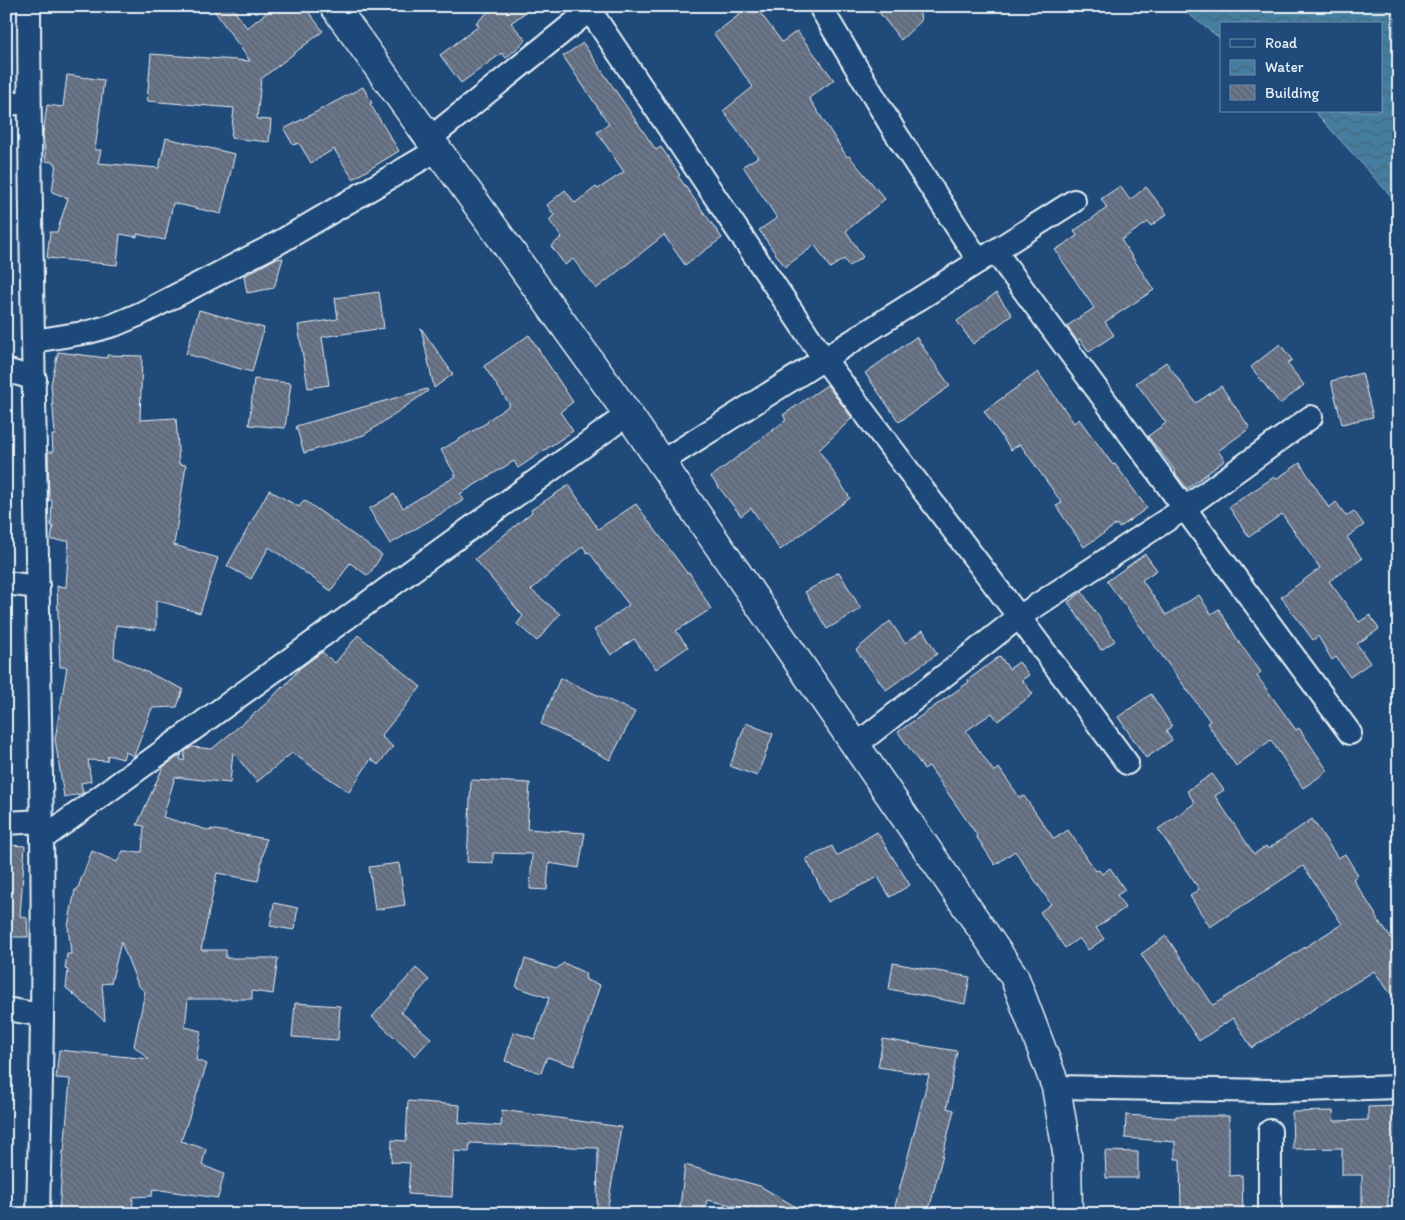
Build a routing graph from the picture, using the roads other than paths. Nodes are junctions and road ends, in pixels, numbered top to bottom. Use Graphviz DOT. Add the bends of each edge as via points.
graph roads {
  1 [pos="29,6"];
  2 [pos="334,6"];
  3 [pos="588,8"];
  4 [pos="822,10"];
  5 [pos="30,102"];
  6 [pos="6,104"];
  7 [pos="433,145"];
  8 [pos="1074,201"];
  9 [pos="988,256"];
  10 [pos="34,341"];
  11 [pos="824,359"];
  12 [pos="6,370"];
  13 [pos="35,379"];
  14 [pos="628,414"];
  15 [pos="1311,417"];
  16 [pos="661,462"];
  17 [pos="1185,508"];
  18 [pos="6,583"];
  19 [pos="38,588"];
  20 [pos="1019,617"];
  21 [pos="1350,732"];
  22 [pos="856,746"];
  23 [pos="1127,763"];
  24 [pos="6,824"];
  25 [pos="42,830"];
  26 [pos="6,1009"];
  27 [pos="42,1015"];
  28 [pos="1056,1087"];
  29 [pos="1399,1087"];
  30 [pos="1270,1131"];
  31 [pos="38,1214"];
  32 [pos="1068,1214"];
  33 [pos="1270,1214"];
  1 -- 5 [label="street"];
  2 -- 7 [label="street"];
  3 -- 7 [label="street"];
  3 -- 11 [label="street"];
  4 -- 9 [label="street" via="895,132"];
  5 -- 6 [label="street"];
  5 -- 10 [label="street"];
  7 -- 10 [label="street" via="278,243 140,314 89,332"];
  7 -- 14 [label="street"];
  8 -- 9 [label="street"];
  9 -- 11 [label="street"];
  9 -- 17 [label="street"];
  10 -- 13 [label="street"];
  11 -- 16 [label="street"];
  11 -- 20 [label="street"];
  12 -- 13 [label="street"];
  13 -- 19 [label="street"];
  14 -- 16 [label="street"];
  14 -- 25 [label="street"];
  15 -- 17 [label="street"];
  16 -- 22 [label="street"];
  17 -- 20 [label="street"];
  17 -- 21 [label="street"];
  18 -- 19 [label="street"];
  19 -- 25 [label="street"];
  20 -- 22 [label="street"];
  20 -- 23 [label="street"];
  22 -- 28 [label="street" via="1014,976"];
  24 -- 25 [label="street"];
  25 -- 27 [label="street"];
  26 -- 27 [label="street"];
  27 -- 31 [label="street"];
  28 -- 29 [label="street" via="1271,1090"];
  28 -- 32 [label="street" via="1067,1152"];
  30 -- 33 [label="street"];
}
